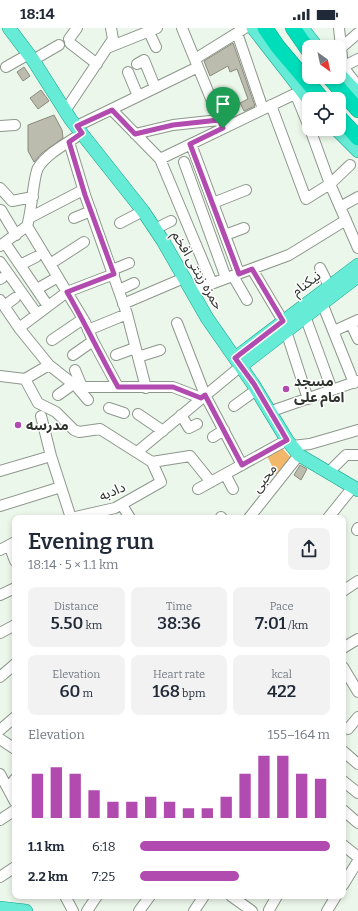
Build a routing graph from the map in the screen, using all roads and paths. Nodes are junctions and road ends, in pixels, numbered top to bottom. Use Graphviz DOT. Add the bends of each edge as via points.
graph roads {
  1 [pos="9,28"];
  2 [pos="18,28"];
  3 [pos="76,28"];
  4 [pos="111,28"];
  5 [pos="182,28"];
  6 [pos="253,28"];
  7 [pos="265,28"];
  8 [pos="293,28"];
  9 [pos="302,28"];
  10 [pos="339,28"];
  11 [pos="153,30"];
  12 [pos="241,30"];
  13 [pos="358,33"];
  14 [pos="311,40"];
  15 [pos="341,40"];
  16 [pos="302,41"];
  17 [pos="59,44"];
  18 [pos="346,44"];
  19 [pos="156,47"];
  20 [pos="107,48"];
  21 [pos="28,54"];
  22 [pos="358,59"];
  23 [pos="196,63"];
  24 [pos="97,64"];
  25 [pos="137,64"];
  26 [pos="346,66"];
  27 [pos="6,68"];
  28 [pos="128,72"];
  29 [pos="346,75"];
  30 [pos="346,78"];
  31 [pos="335,84"];
  32 [pos="358,86"];
  33 [pos="155,87"];
  34 [pos="316,92"];
  35 [pos="358,94"];
  36 [pos="302,95"];
  37 [pos="138,96"];
  38 [pos="267,107"];
  39 [pos="112,110"];
  40 [pos="358,110"];
  41 [pos="65,111"];
  42 [pos="221,124"];
  43 [pos="15,125"];
  44 [pos="346,125"];
  45 [pos="0,126"];
  46 [pos="79,130"];
  47 [pos="135,134"];
  48 [pos="312,136"];
  49 [pos="343,136"];
  50 [pos="358,138"];
  51 [pos="69,142"];
  52 [pos="190,144"];
  53 [pos="358,152"];
  54 [pos="160,159"];
  55 [pos="184,162"];
  56 [pos="350,165"];
  57 [pos="330,184"];
  58 [pos="0,188"];
  59 [pos="83,190"];
  60 [pos="246,190"];
  61 [pos="33,197"];
  62 [pos="358,197"];
  63 [pos="213,203"];
  64 [pos="340,207"];
  65 [pos="1,210"];
  66 [pos="90,211"];
  67 [pos="143,211"];
  68 [pos="74,218"];
  69 [pos="346,220"];
  70 [pos="29,221"];
  71 [pos="171,221"];
  72 [pos="120,223"];
  73 [pos="244,228"];
  74 [pos="155,229"];
  75 [pos="16,235"];
  76 [pos="225,235"];
  77 [pos="84,242"];
  78 [pos="3,244"];
  79 [pos="358,248"];
  80 [pos="36,257"];
  81 [pos="0,262"];
  82 [pos="128,263"];
  83 [pos="50,264"];
  84 [pos="358,264"];
  85 [pos="20,265"];
  86 [pos="320,268"];
  87 [pos="252,269"];
  88 [pos="113,272"];
  89 [pos="233,276"];
  90 [pos="358,276"];
  91 [pos="58,277"];
  92 [pos="184,278"];
  93 [pos="134,283"];
  94 [pos="212,284"];
  95 [pos="329,286"];
  96 [pos="37,289"];
  97 [pos="119,290"];
  98 [pos="192,291"];
  99 [pos="67,292"];
  100 [pos="16,298"];
  101 [pos="247,300"];
  102 [pos="2,303"];
  103 [pos="322,303"];
  104 [pos="123,304"];
  105 [pos="48,306"];
  106 [pos="37,314"];
  107 [pos="127,314"];
  108 [pos="305,316"];
  109 [pos="83,319"];
  110 [pos="354,322"];
  111 [pos="176,323"];
  112 [pos="284,326"];
  113 [pos="19,328"];
  114 [pos="88,330"];
  115 [pos="334,331"];
  116 [pos="358,339"];
  117 [pos="52,340"];
  118 [pos="93,342"];
  119 [pos="160,350"];
  120 [pos="137,353"];
  121 [pos="73,355"];
  122 [pos="116,356"];
  123 [pos="238,362"];
  124 [pos="48,365"];
  125 [pos="76,370"];
  126 [pos="0,376"];
  127 [pos="25,379"];
  128 [pos="356,382"];
  129 [pos="77,386"];
  130 [pos="118,387"];
  131 [pos="146,388"];
  132 [pos="256,390"];
  133 [pos="332,390"];
  134 [pos="58,395"];
  135 [pos="203,397"];
  136 [pos="308,399"];
  137 [pos="88,400"];
  138 [pos="234,406"];
  139 [pos="109,408"];
  140 [pos="269,412"];
  141 [pos="124,413"];
  142 [pos="138,414"];
  143 [pos="181,415"];
  144 [pos="41,416"];
  145 [pos="197,424"];
  146 [pos="224,430"];
  147 [pos="358,430"];
  148 [pos="163,431"];
  149 [pos="213,437"];
  150 [pos="293,447"];
  151 [pos="138,452"];
  152 [pos="358,455"];
  153 [pos="51,456"];
  154 [pos="152,462"];
  155 [pos="242,465"];
  156 [pos="0,471"];
  157 [pos="328,473"];
  158 [pos="225,474"];
  159 [pos="211,482"];
  160 [pos="61,487"];
  161 [pos="198,489"];
  162 [pos="234,489"];
  163 [pos="356,489"];
  164 [pos="122,505"];
  165 [pos="0,506"];
  166 [pos="70,515"];
  167 [pos="100,515"];
  168 [pos="128,515"];
  169 [pos="251,515"];
  170 [pos="331,515"];
  171 [pos="5,546"];
  172 [pos="12,557"];
  173 [pos="358,581"];
  174 [pos="12,589"];
  175 [pos="346,589"];
  176 [pos="0,595"];
  177 [pos="12,627"];
  178 [pos="0,633"];
  179 [pos="358,640"];
  180 [pos="346,646"];
  181 [pos="12,667"];
  182 [pos="346,673"];
  183 [pos="0,677"];
  184 [pos="357,690"];
  185 [pos="358,718"];
  186 [pos="12,720"];
  187 [pos="348,729"];
  188 [pos="0,730"];
  189 [pos="0,739"];
  190 [pos="12,747"];
  191 [pos="346,754"];
  192 [pos="358,764"];
  193 [pos="0,774"];
  194 [pos="12,783"];
  195 [pos="346,783"];
  196 [pos="8,789"];
  197 [pos="358,793"];
  198 [pos="12,796"];
  199 [pos="12,812"];
  200 [pos="346,813"];
  201 [pos="0,820"];
  202 [pos="358,823"];
  203 [pos="346,847"];
  204 [pos="358,857"];
  205 [pos="358,861"];
  206 [pos="12,869"];
  207 [pos="0,878"];
  208 [pos="346,880"];
  209 [pos="67,899"];
  210 [pos="95,899"];
  211 [pos="148,899"];
  212 [pos="202,899"];
  213 [pos="236,899"];
  214 [pos="275,899"];
  215 [pos="334,899"];
  216 [pos="7,910"];
  217 [pos="269,910"];
  218 [pos="26,911"];
  219 [pos="73,911"];
  220 [pos="87,911"];
  221 [pos="139,911"];
  222 [pos="194,911"];
  223 [pos="252,911"];
  224 [pos="327,911"];
  1 -- 21 [label="main road"];
  2 -- 21 [label="main road"];
  3 -- 24 [label="street" via="70,41"];
  4 -- 20 [label="street" via="113,39"];
  5 -- 23 [label="street"];
  6 -- 36 [label="main road"];
  7 -- 34 [label="highway"];
  8 -- 16 [label="highway"];
  9 -- 14 [label="main road"];
  10 -- 15 [label="street"];
  11 -- 19 [label="street"];
  11 -- 20 [label="street"];
  12 -- 23 [label="street"];
  12 -- 38 [label="street"];
  13 -- 18 [label="street"];
  17 -- 21 [label="street"];
  20 -- 24 [label="street"];
  21 -- 27 [label="street"];
  21 -- 41 [label="main road, حمزه زینتی افخم"];
  22 -- 26 [label="street"];
  23 -- 33 [label="street"];
  23 -- 42 [label="street"];
  24 -- 41 [label="street"];
  25 -- 33 [label="street" via="144,60"];
  28 -- 37 [label="street"];
  29 -- 32 [label="street"];
  30 -- 35 [label="main road"];
  31 -- 40 [label="highway"];
  33 -- 37 [label="street"];
  36 -- 38 [label="street"];
  37 -- 39 [label="street"];
  38 -- 42 [label="street"];
  38 -- 57 [label="street" via="306,199"];
  39 -- 46 [label="street"];
  39 -- 47 [label="street"];
  41 -- 46 [label="main road, حمزه زینتی افخم"];
  42 -- 47 [label="street" via="173,125"];
  42 -- 52 [label="street"];
  43 -- 45 [label="street"];
  44 -- 50 [label="highway"];
  46 -- 51 [label="street"];
  46 -- 67 [label="main road, حمزه زینتی افخم"];
  47 -- 54 [label="street"];
  48 -- 57 [label="street"];
  49 -- 53 [label="main road"];
  51 -- 59 [label="street"];
  51 -- 61 [label="street" via="37,169"];
  52 -- 54 [label="street"];
  52 -- 63 [label="street"];
  54 -- 94 [label="street"];
  55 -- 89 [label="street"];
  56 -- 57 [label="street"];
  57 -- 64 [label="street"];
  58 -- 61 [label="street" via="12,201"];
  59 -- 66 [label="street"];
  59 -- 70 [label="street"];
  60 -- 63 [label="street"];
  61 -- 70 [label="street"];
  62 -- 64 [label="street"];
  63 -- 76 [label="street"];
  64 -- 69 [label="street"];
  65 -- 75 [label="street"];
  66 -- 68 [label="street"];
  66 -- 88 [label="street"];
  67 -- 72 [label="street"];
  67 -- 74 [label="main road, حمزه زینتی افخم"];
  69 -- 79 [label="street"];
  69 -- 87 [label="street" via="289,255"];
  70 -- 75 [label="street"];
  70 -- 83 [label="street"];
  71 -- 74 [label="street"];
  73 -- 76 [label="street"];
  74 -- 92 [label="main road, حمزه زینتی افخم"];
  75 -- 78 [label="street"];
  76 -- 89 [label="street"];
  77 -- 83 [label="street"];
  78 -- 85 [label="street"];
  80 -- 85 [label="street"];
  81 -- 106 [label="street"];
  82 -- 88 [label="street"];
  83 -- 91 [label="street"];
  84 -- 95 [label="main road, نیکنام"];
  85 -- 96 [label="street"];
  86 -- 95 [label="street"];
  87 -- 89 [label="street"];
  87 -- 112 [label="street"];
  88 -- 97 [label="street"];
  88 -- 99 [label="street"];
  89 -- 94 [label="street"];
  89 -- 101 [label="street"];
  90 -- 103 [label="main road, نیکنام"];
  91 -- 96 [label="street"];
  91 -- 99 [label="street"];
  92 -- 98 [label="main road, حمزه زینتی افخم"];
  92 -- 104 [label="street"];
  93 -- 97 [label="street"];
  94 -- 98 [label="street"];
  95 -- 112 [label="main road, نیکنام"];
  96 -- 105 [label="street"];
  97 -- 104 [label="street"];
  98 -- 123 [label="main road, حمزه زینتی افخم" via="207,318"];
  99 -- 105 [label="street"];
  99 -- 109 [label="street"];
  100 -- 102 [label="street"];
  102 -- 113 [label="street"];
  103 -- 108 [label="main road, نیکنام"];
  103 -- 115 [label="street"];
  104 -- 107 [label="street"];
  105 -- 106 [label="street"];
  106 -- 113 [label="street"];
  107 -- 114 [label="street"];
  107 -- 120 [label="street"];
  108 -- 112 [label="main road, نیکنام"];
  108 -- 133 [label="street"];
  109 -- 114 [label="street"];
  109 -- 117 [label="street"];
  110 -- 115 [label="street"];
  110 -- 116 [label="street"];
  111 -- 135 [label="street"];
  112 -- 123 [label="main road, نیکنام"];
  112 -- 136 [label="street"];
  113 -- 124 [label="street"];
  114 -- 118 [label="street"];
  115 -- 128 [label="street"];
  118 -- 121 [label="street"];
  118 -- 130 [label="street"];
  119 -- 120 [label="street"];
  120 -- 122 [label="street"];
  120 -- 131 [label="street"];
  123 -- 132 [label="main road, حمزه زینتی افخم"];
  123 -- 135 [label="street"];
  124 -- 127 [label="street"];
  124 -- 129 [label="street"];
  125 -- 129 [label="street"];
  126 -- 127 [label="street"];
  127 -- 151 [label="street" via="38,403 56,412 74,430 79,432 100,429"];
  128 -- 133 [label="street"];
  129 -- 130 [label="street"];
  129 -- 134 [label="street"];
  129 -- 137 [label="street"];
  130 -- 131 [label="street"];
  131 -- 135 [label="street" via="173,387"];
  132 -- 138 [label="street"];
  132 -- 140 [label="main road, حمزه زینتی افخم"];
  133 -- 136 [label="street"];
  135 -- 143 [label="street"];
  135 -- 146 [label="street"];
  136 -- 140 [label="street"];
  139 -- 141 [label="street"];
  140 -- 150 [label="main road, حمزه زینتی افخم"];
  142 -- 148 [label="street"];
  143 -- 145 [label="street" via="188,428"];
  143 -- 148 [label="street"];
  144 -- 153 [label="street"];
  146 -- 149 [label="street"];
  146 -- 155 [label="street"];
  147 -- 150 [label="street"];
  148 -- 151 [label="street"];
  150 -- 155 [label="street"];
  150 -- 157 [label="main road, حمزه زینتی افخم"];
  150 -- 169 [label="street, محبی"];
  151 -- 154 [label="street"];
  152 -- 157 [label="street" via="346,455"];
  153 -- 156 [label="street"];
  153 -- 160 [label="street"];
  154 -- 159 [label="street" via="190,456"];
  154 -- 164 [label="street, دادبه" via="161,482"];
  155 -- 158 [label="street"];
  157 -- 163 [label="main road, حمزه زینتی افخم"];
  158 -- 159 [label="street"];
  158 -- 162 [label="street"];
  159 -- 161 [label="street"];
  160 -- 165 [label="street"];
  160 -- 166 [label="street"];
  163 -- 170 [label="street"];
  164 -- 167 [label="street, دادبه"];
  164 -- 168 [label="street"];
  171 -- 172 [label="street"];
  173 -- 175 [label="street"];
  174 -- 176 [label="street"];
  177 -- 178 [label="street"];
  179 -- 180 [label="street"];
  181 -- 183 [label="street"];
  182 -- 184 [label="street"];
  185 -- 187 [label="street"];
  186 -- 188 [label="street"];
  189 -- 190 [label="street"];
  191 -- 192 [label="street"];
  193 -- 196 [label="street"];
  194 -- 196 [label="street"];
  195 -- 197 [label="street"];
  196 -- 198 [label="street"];
  199 -- 201 [label="street"];
  200 -- 202 [label="street"];
  203 -- 204 [label="street"];
  205 -- 208 [label="street"];
  206 -- 207 [label="street"];
  209 -- 219 [label="street"];
  210 -- 220 [label="street"];
  211 -- 221 [label="street"];
  212 -- 222 [label="street"];
  213 -- 223 [label="street"];
  214 -- 217 [label="street"];
  215 -- 224 [label="street"];
  216 -- 218 [label="main road"];
}
